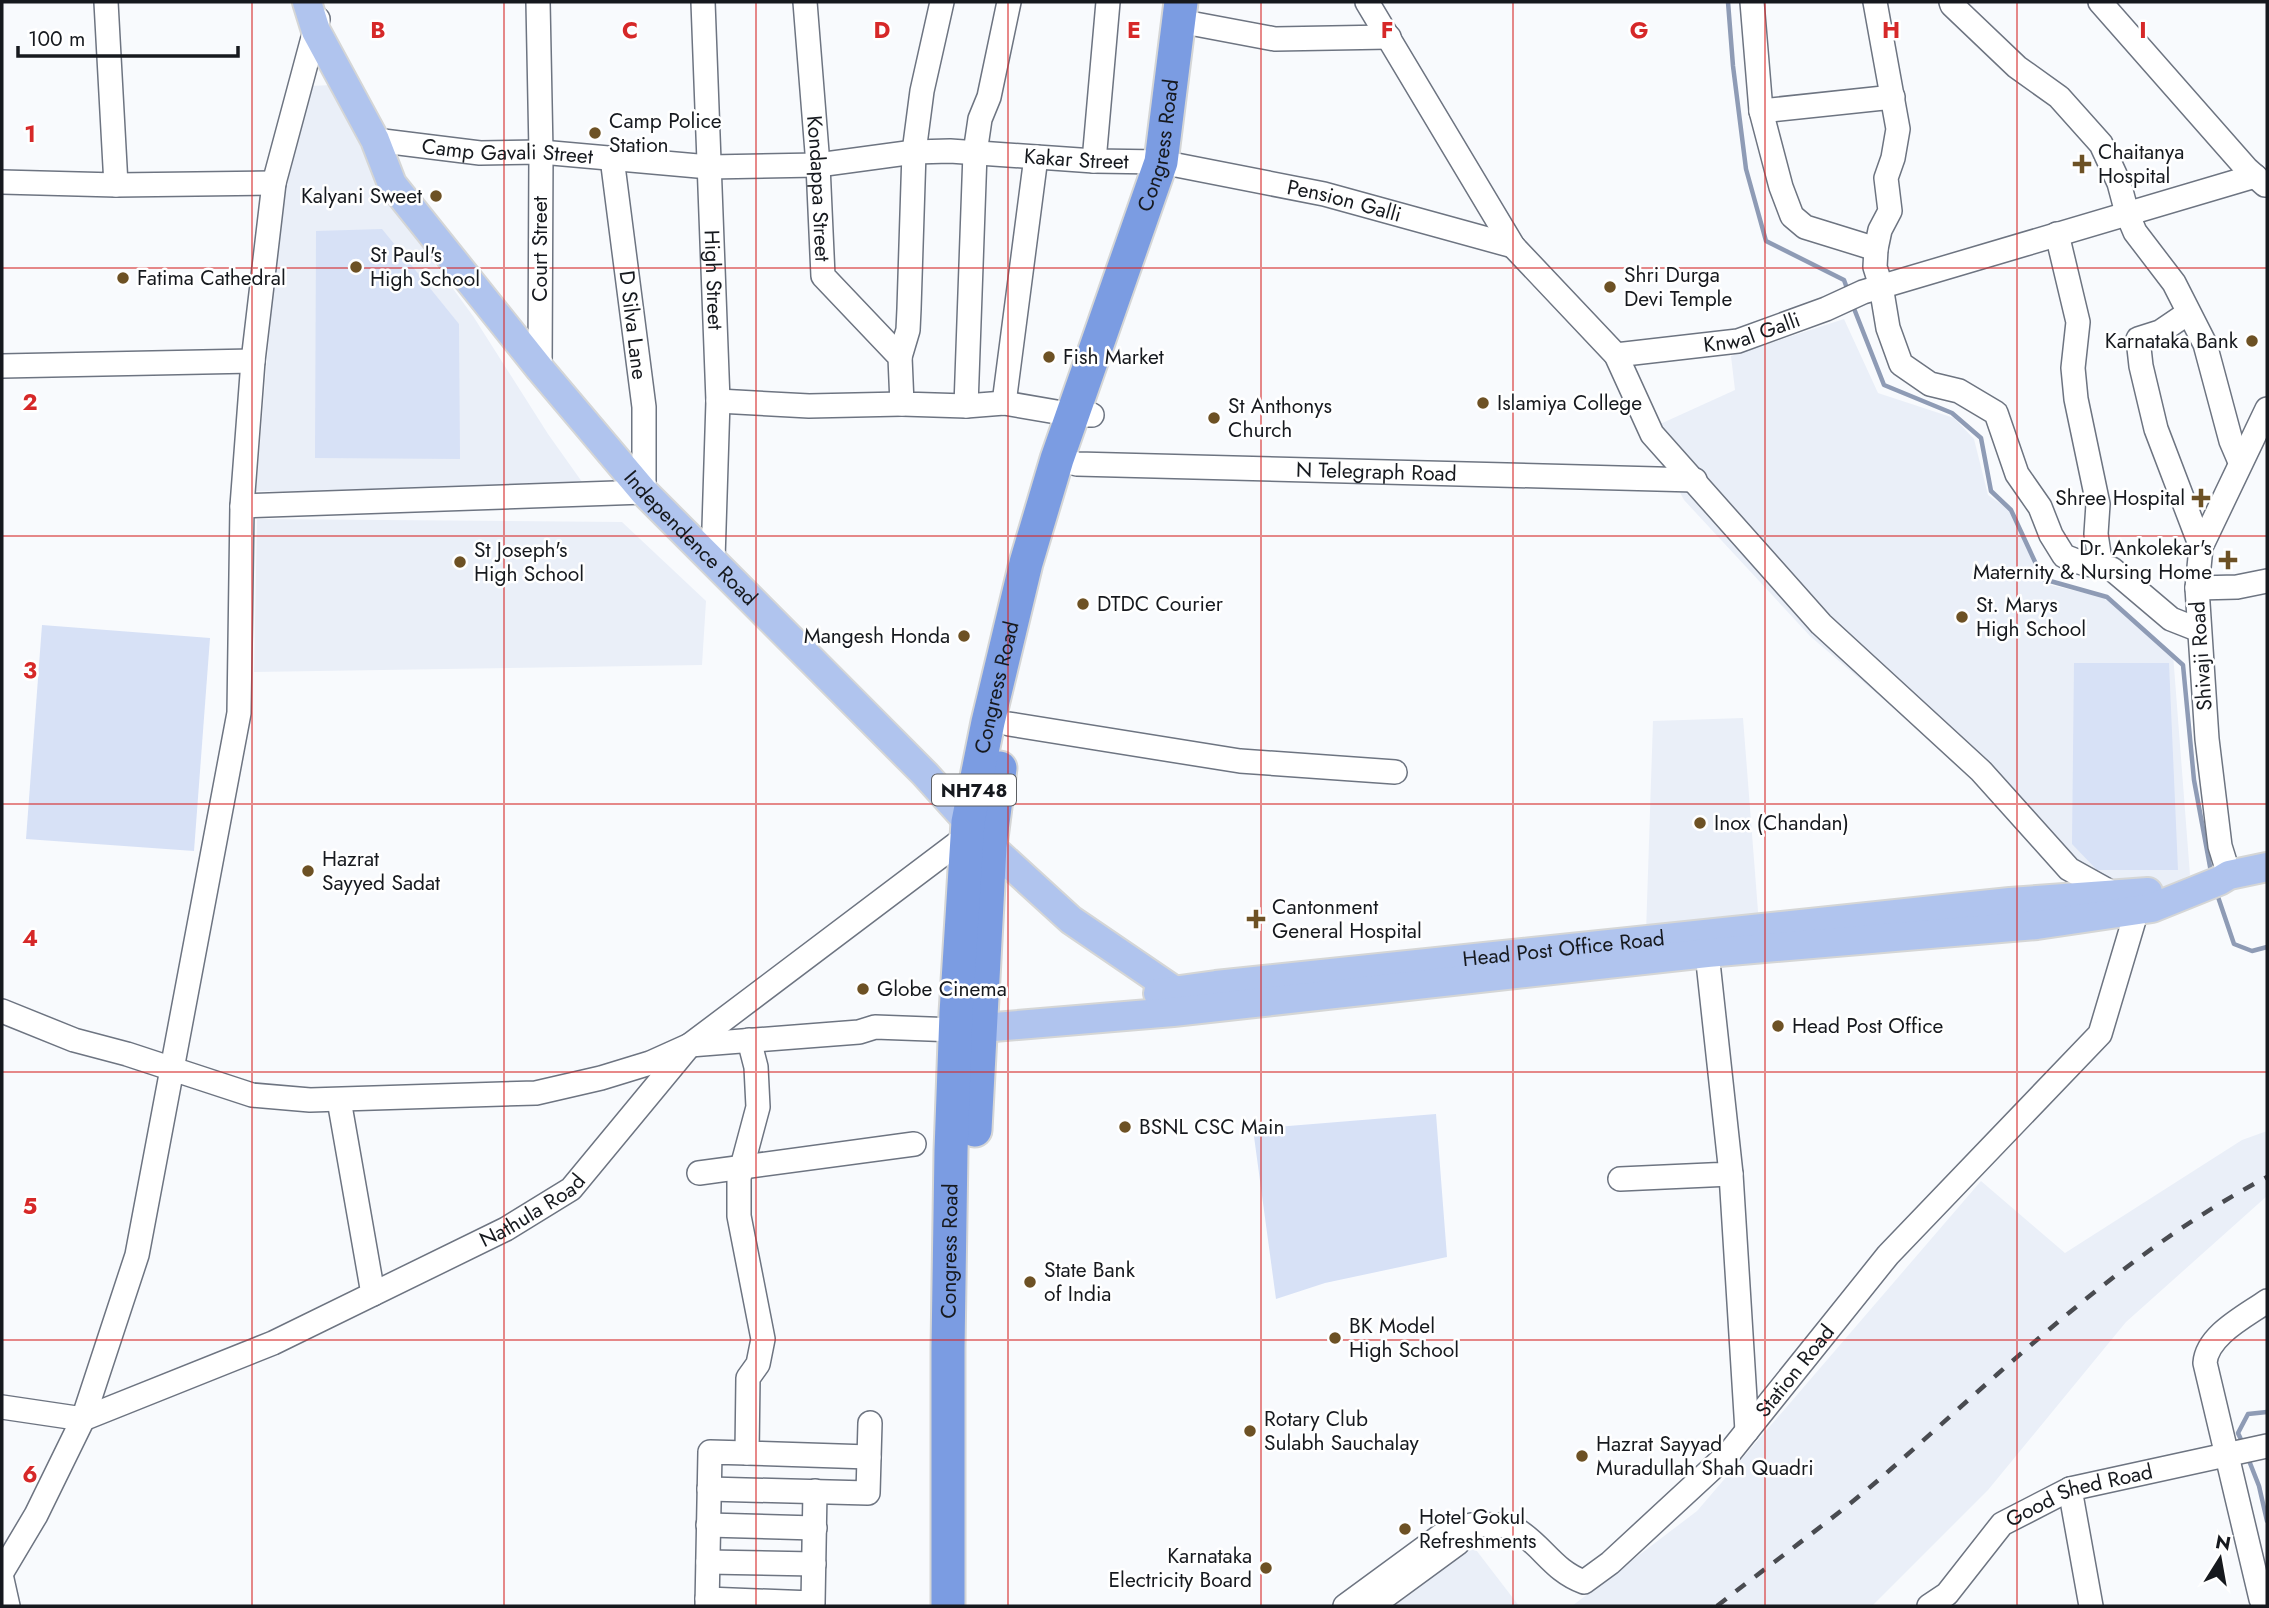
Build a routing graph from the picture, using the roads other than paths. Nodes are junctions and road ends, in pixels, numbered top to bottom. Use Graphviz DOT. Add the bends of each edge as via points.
graph roads {
  1 [pos="106,2"];
  2 [pos="307,2"];
  3 [pos="321,2"];
  4 [pos="538,2"];
  5 [pos="703,2"];
  6 [pos="805,2"];
  7 [pos="942,2"];
  8 [pos="1009,2"];
  9 [pos="1108,2"];
  10 [pos="1367,2"];
  11 [pos="1752,2"];
  12 [pos="1875,2"];
  13 [pos="1951,2"];
  14 [pos="2100,2"];
  15 [pos="1191,9"];
  16 [pos="316,32"];
  17 [pos="1390,37"];
  18 [pos="1893,97"];
  19 [pos="1761,111"];
  20 [pos="375,139"];
  21 [pos="541,152"];
  22 [pos="914,152"];
  23 [pos="975,153"];
  24 [pos="1036,157"];
  25 [pos="612,158"];
  26 [pos="1094,161"];
  27 [pos="1169,163"];
  28 [pos="818,165"];
  29 [pos="709,167"];
  30 [pos="2263,175"];
  31 [pos="2,182"];
  32 [pos="274,183"];
  33 [pos="116,185"];
  34 [pos="2127,213"];
  35 [pos="2057,234"];
  36 [pos="1513,246"];
  37 [pos="1876,249"];
  38 [pos="1872,289"];
  39 [pos="2188,313"];
  40 [pos="1616,355"];
  41 [pos="900,357"];
  42 [pos="253,361"];
  43 [pos="2,366"];
  44 [pos="540,369"];
  45 [pos="718,401"];
  46 [pos="902,404"];
  47 [pos="1004,404"];
  48 [pos="966,405"];
  49 [pos="2267,409"];
  50 [pos="1083,415"];
  51 [pos="1067,461"];
  52 [pos="2240,462"];
  53 [pos="1695,480"];
  54 [pos="644,492"];
  55 [pos="242,506"];
  56 [pos="2201,547"];
  57 [pos="713,559"];
  58 [pos="2101,567"];
  59 [pos="2267,582"];
  60 [pos="2197,588"];
  61 [pos="2199,629"];
  62 [pos="1009,724"];
  63 [pos="1395,772"];
  64 [pos="975,835"];
  65 [pos="2239,872"];
  66 [pos="2114,894"];
  67 [pos="2166,902"];
  68 [pos="2137,911"];
  69 [pos="1707,953"];
  70 [pos="1175,991"];
  71 [pos="1208,997"];
  72 [pos="2,1011"];
  73 [pos="968,1022"];
  74 [pos="749,1040"];
  75 [pos="690,1045"];
  76 [pos="171,1069"];
  77 [pos="339,1100"];
  78 [pos="914,1144"];
  79 [pos="742,1167"];
  80 [pos="699,1173"];
  81 [pos="1731,1174"];
  82 [pos="1620,1179"];
  83 [pos="373,1293"];
  84 [pos="2267,1301"];
  85 [pos="2,1407"];
  86 [pos="83,1419"];
  87 [pos="870,1423"];
  88 [pos="1747,1431"];
  89 [pos="2247,1450"];
  90 [pos="747,1453"];
  91 [pos="869,1457"];
  92 [pos="709,1489"];
  93 [pos="2070,1489"];
  94 [pos="815,1491"];
  95 [pos="708,1525"];
  96 [pos="1471,1525"];
  97 [pos="815,1528"];
  98 [pos="708,1562"];
  99 [pos="814,1564"];
  100 [pos="2,1572"];
  101 [pos="2,1579"];
  102 [pos="707,1603"];
  103 [pos="813,1605"];
  104 [pos="8,1606"];
  105 [pos="948,1606"];
  106 [pos="968,1606"];
  107 [pos="1345,1606"];
  108 [pos="1372,1606"];
  109 [pos="1929,1606"];
  110 [pos="2091,1606"];
  111 [pos="2265,1606"];
  1 -- 33 [label="street"];
  2 -- 16 [label="main road, Independence Road"];
  3 -- 16 [label="street"];
  4 -- 21 [label="street, Court Street"];
  5 -- 29 [label="street, High Street"];
  6 -- 28 [label="street, Kondappa Street"];
  7 -- 22 [label="street"];
  8 -- 23 [label="street"];
  9 -- 26 [label="street"];
  10 -- 17 [label="street"];
  11 -- 19 [label="street"];
  12 -- 18 [label="street"];
  13 -- 34 [label="street" via="2017,67 2059,97 2101,144"];
  14 -- 30 [label="street" via="2239,159"];
  15 -- 17 [label="street" via="1275,39"];
  15 -- 27 [label="highway, Congress Road / NH748"];
  16 -- 20 [label="main road, Independence Road"];
  16 -- 32 [label="street"];
  17 -- 36 [label="street"];
  18 -- 19 [label="street"];
  18 -- 37 [label="street" via="1898,129 1886,178 1890,211"];
  19 -- 37 [label="street" via="1792,216 1805,227"];
  20 -- 21 [label="street, Camp Gavali Street" via="480,153"];
  20 -- 44 [label="main road, Independence Road" via="391,184"];
  21 -- 25 [label="street, Camp Gavali Street"];
  21 -- 44 [label="street, Court Street"];
  22 -- 23 [label="street, Camp Gavali Street"];
  22 -- 28 [label="street, Camp Gavali Street"];
  22 -- 41 [label="street" via="908,330"];
  23 -- 24 [label="street, Kakar Street"];
  23 -- 48 [label="street"];
  24 -- 26 [label="street, Kakar Street"];
  24 -- 47 [label="street"];
  25 -- 29 [label="street, Camp Gavali Street"];
  25 -- 54 [label="street, D Silva Lane" via="644,407"];
  26 -- 27 [label="street, Kakar Street"];
  27 -- 36 [label="street, Pension Galli" via="1324,194"];
  27 -- 50 [label="highway, Congress Road / NH748"];
  28 -- 29 [label="street, Camp Gavali Street"];
  28 -- 41 [label="street, Kondappa Street" via="823,276"];
  29 -- 45 [label="street, High Street"];
  30 -- 34 [label="street, Knwal Galli"];
  31 -- 33 [label="street"];
  32 -- 33 [label="street"];
  32 -- 42 [label="street"];
  34 -- 35 [label="street, Knwal Galli"];
  34 -- 39 [label="street" via="2135,232 2174,283"];
  35 -- 38 [label="street, Knwal Galli"];
  35 -- 58 [label="street" via="2078,322 2074,378 2098,504"];
  36 -- 40 [label="street"];
  37 -- 38 [label="street"];
  38 -- 40 [label="street, Knwal Galli" via="1738,341"];
  38 -- 58 [label="street" via="1901,364 1930,383 1959,391 1996,413 2017,474 2040,507 2064,556"];
  39 -- 52 [label="street" via="2205,344"];
  39 -- 56 [label="street" via="2160,332 2138,339 2156,429"];
  40 -- 53 [label="street" via="1652,433"];
  41 -- 46 [label="street"];
  42 -- 43 [label="street"];
  42 -- 55 [label="street"];
  44 -- 54 [label="main road, Independence Road"];
  45 -- 46 [label="street" via="808,406"];
  45 -- 57 [label="street, High Street"];
  46 -- 48 [label="street"];
  47 -- 48 [label="street"];
  47 -- 50 [label="street"];
  49 -- 52 [label="street, Shivaji Road"];
  50 -- 51 [label="highway, Congress Road / NH748"];
  51 -- 53 [label="street, N Telegraph Road"];
  51 -- 62 [label="highway, Congress Road / NH748"];
  51 -- 64 [label="highway, Congress Road / NH748" via="1026,563 1004,649"];
  52 -- 56 [label="street, Shivaji Road"];
  53 -- 66 [label="street" via="1821,624 1981,771 2069,869"];
  54 -- 55 [label="street"];
  54 -- 57 [label="main road, Independence Road"];
  55 -- 76 [label="street" via="239,713"];
  56 -- 60 [label="street, Shivaji Road"];
  57 -- 64 [label="main road, Independence Road" via="925,774"];
  58 -- 61 [label="street" via="2112,569 2171,619"];
  59 -- 60 [label="street"];
  60 -- 61 [label="street, Shivaji Road"];
  61 -- 65 [label="street, Shivaji Road" via="2219,838"];
  62 -- 63 [label="street" via="1240,761"];
  62 -- 64 [label="highway, Congress Road / NH748" via="995,799"];
  64 -- 70 [label="main road, Independence Road" via="1072,920"];
  64 -- 73 [label="highway, Congress Road / NH748"];
  64 -- 75 [label="street, Nathula Road"];
  65 -- 67 [label="main road, Head Post Office Road"];
  66 -- 67 [label="main road, Head Post Office Road" via="2153,891"];
  66 -- 68 [label="street"];
  66 -- 71 [label="main road, Head Post Office Road" via="2010,902"];
  67 -- 68 [label="main road, Head Post Office Road"];
  68 -- 69 [label="main road, Head Post Office Road" via="2037,925"];
  68 -- 88 [label="street, Station Road" via="2100,1034 1888,1255"];
  69 -- 71 [label="main road, Head Post Office Road"];
  69 -- 81 [label="street"];
  70 -- 71 [label="main road, Head Post Office Road"];
  70 -- 73 [label="main road, Head Post Office Road"];
  71 -- 73 [label="main road, Head Post Office Road"];
  72 -- 76 [label="street" via="74,1040"];
  73 -- 74 [label="street"];
  73 -- 105 [label="highway, Congress Road / NH748" via="948,1296"];
  73 -- 106 [label="highway, Congress Road / NH748"];
  74 -- 75 [label="street"];
  74 -- 79 [label="street" via="758,1107"];
  75 -- 77 [label="street" via="650,1063 536,1093"];
  75 -- 83 [label="street, Nathula Road" via="571,1189 506,1229"];
  76 -- 77 [label="street" via="252,1095"];
  76 -- 86 [label="street" via="137,1255"];
  77 -- 83 [label="street"];
  78 -- 79 [label="street"];
  79 -- 80 [label="street"];
  79 -- 90 [label="street" via="739,1216 763,1339 758,1364 748,1378"];
  81 -- 82 [label="street"];
  81 -- 88 [label="street"];
  83 -- 86 [label="street, Nathula Road" via="273,1343"];
  84 -- 89 [label="street" via="2207,1351 2206,1369"];
  85 -- 86 [label="street"];
  86 -- 100 [label="street"];
  87 -- 91 [label="street"];
  88 -- 96 [label="street, Station Road" via="1730,1452 1584,1583 1568,1576 1518,1531"];
  89 -- 93 [label="street, Good Shed Road"];
  89 -- 111 [label="street"];
  90 -- 91 [label="street"];
  90 -- 92 [label="street" via="710,1452"];
  91 -- 94 [label="street" via="868,1493"];
  92 -- 94 [label="street"];
  92 -- 95 [label="street"];
  93 -- 109 [label="street, Good Shed Road" via="2002,1524 1947,1594"];
  93 -- 110 [label="street"];
  94 -- 97 [label="street"];
  95 -- 97 [label="street"];
  95 -- 98 [label="street"];
  96 -- 107 [label="street, Station Road" via="1450,1529"];
  96 -- 108 [label="street" via="1458,1543"];
  97 -- 99 [label="street"];
  98 -- 99 [label="street"];
  98 -- 102 [label="street"];
  99 -- 103 [label="street"];
  101 -- 104 [label="street"];
  102 -- 103 [label="street"];
}
